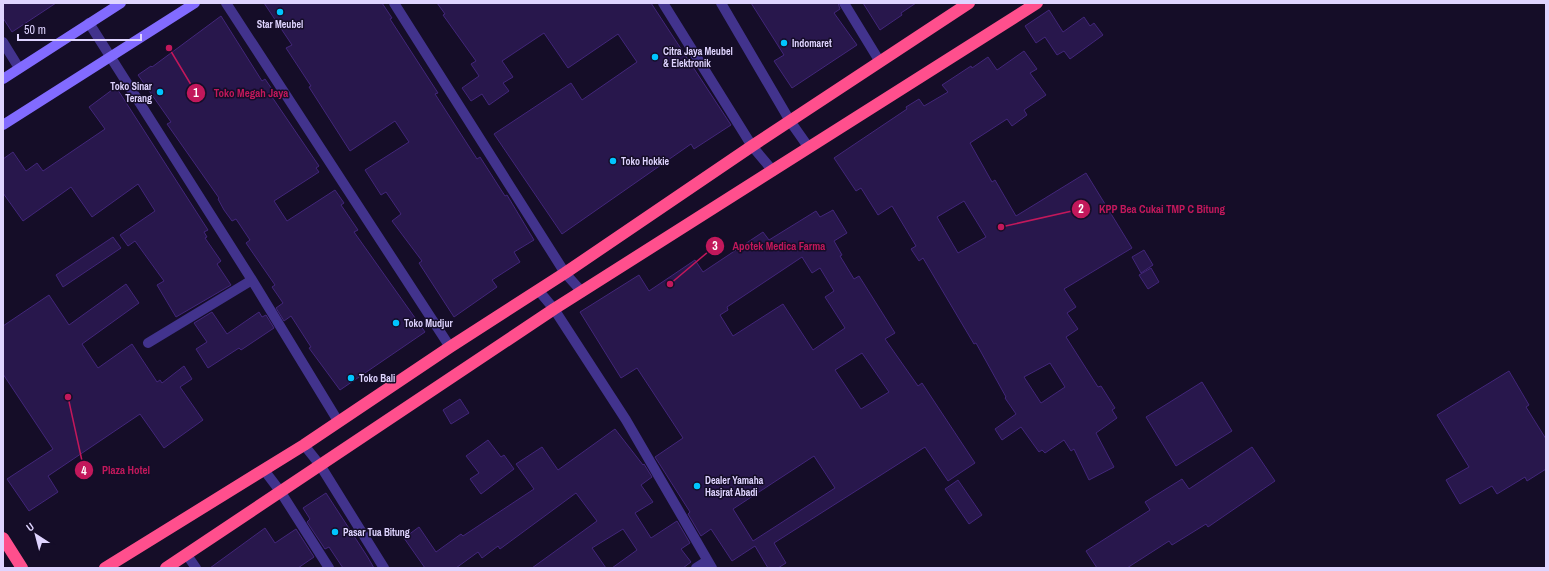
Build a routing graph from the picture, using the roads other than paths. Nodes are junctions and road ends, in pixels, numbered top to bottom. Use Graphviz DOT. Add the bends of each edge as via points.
graph roads {
  1 [pos="121,3"];
  2 [pos="195,3"];
  3 [pos="226,3"];
  4 [pos="394,3"];
  5 [pos="664,3"];
  6 [pos="721,3"];
  7 [pos="844,3"];
  8 [pos="969,3"];
  9 [pos="1037,3"];
  10 [pos="90,23"];
  11 [pos="3,42"];
  12 [pos="111,56"];
  13 [pos="880,62"];
  14 [pos="19,68"];
  15 [pos="3,79"];
  16 [pos="790,121"];
  17 [pos="3,126"];
  18 [pos="752,146"];
  19 [pos="809,148"];
  20 [pos="773,171"];
  21 [pos="565,273"];
  22 [pos="252,280"];
  23 [pos="538,291"];
  24 [pos="582,292"];
  25 [pos="554,309"];
  26 [pos="148,343"];
  27 [pos="450,347"];
  28 [pos="338,421"];
  29 [pos="304,445"];
  30 [pos="320,465"];
  31 [pos="264,470"];
  32 [pos="280,491"];
  33 [pos="3,538"];
  34 [pos="187,555"];
  35 [pos="709,564"];
  36 [pos="22,568"];
  37 [pos="105,568"];
  38 [pos="166,568"];
  39 [pos="196,568"];
  40 [pos="328,568"];
  41 [pos="384,568"];
  42 [pos="696,568"];
  1 -- 10 [label="street"];
  2 -- 12 [label="street"];
  3 -- 27 [label="street"];
  4 -- 21 [label="street"];
  5 -- 18 [label="street"];
  6 -- 16 [label="street"];
  7 -- 13 [label="street"];
  8 -- 13 [label="highway"];
  9 -- 19 [label="highway"];
  10 -- 12 [label="street"];
  10 -- 14 [label="street"];
  11 -- 14 [label="street"];
  12 -- 17 [label="street"];
  12 -- 22 [label="street"];
  13 -- 16 [label="highway"];
  14 -- 15 [label="street"];
  16 -- 18 [label="highway"];
  16 -- 19 [label="street"];
  18 -- 20 [label="street"];
  18 -- 21 [label="highway"];
  19 -- 20 [label="highway"];
  20 -- 24 [label="highway"];
  21 -- 23 [label="highway"];
  21 -- 24 [label="street"];
  22 -- 26 [label="street"];
  22 -- 28 [label="street"];
  23 -- 25 [label="street"];
  23 -- 27 [label="highway"];
  24 -- 25 [label="highway"];
  25 -- 30 [label="highway"];
  25 -- 35 [label="street" via="626,420"];
  27 -- 28 [label="highway"];
  28 -- 29 [label="highway"];
  29 -- 30 [label="street"];
  29 -- 31 [label="highway"];
  30 -- 32 [label="highway"];
  30 -- 41 [label="street"];
  31 -- 32 [label="street"];
  31 -- 37 [label="highway"];
  32 -- 34 [label="highway"];
  32 -- 40 [label="street"];
  33 -- 36 [label="highway"];
  34 -- 38 [label="highway"];
  34 -- 39 [label="street"];
  35 -- 42 [label="street"];
}
